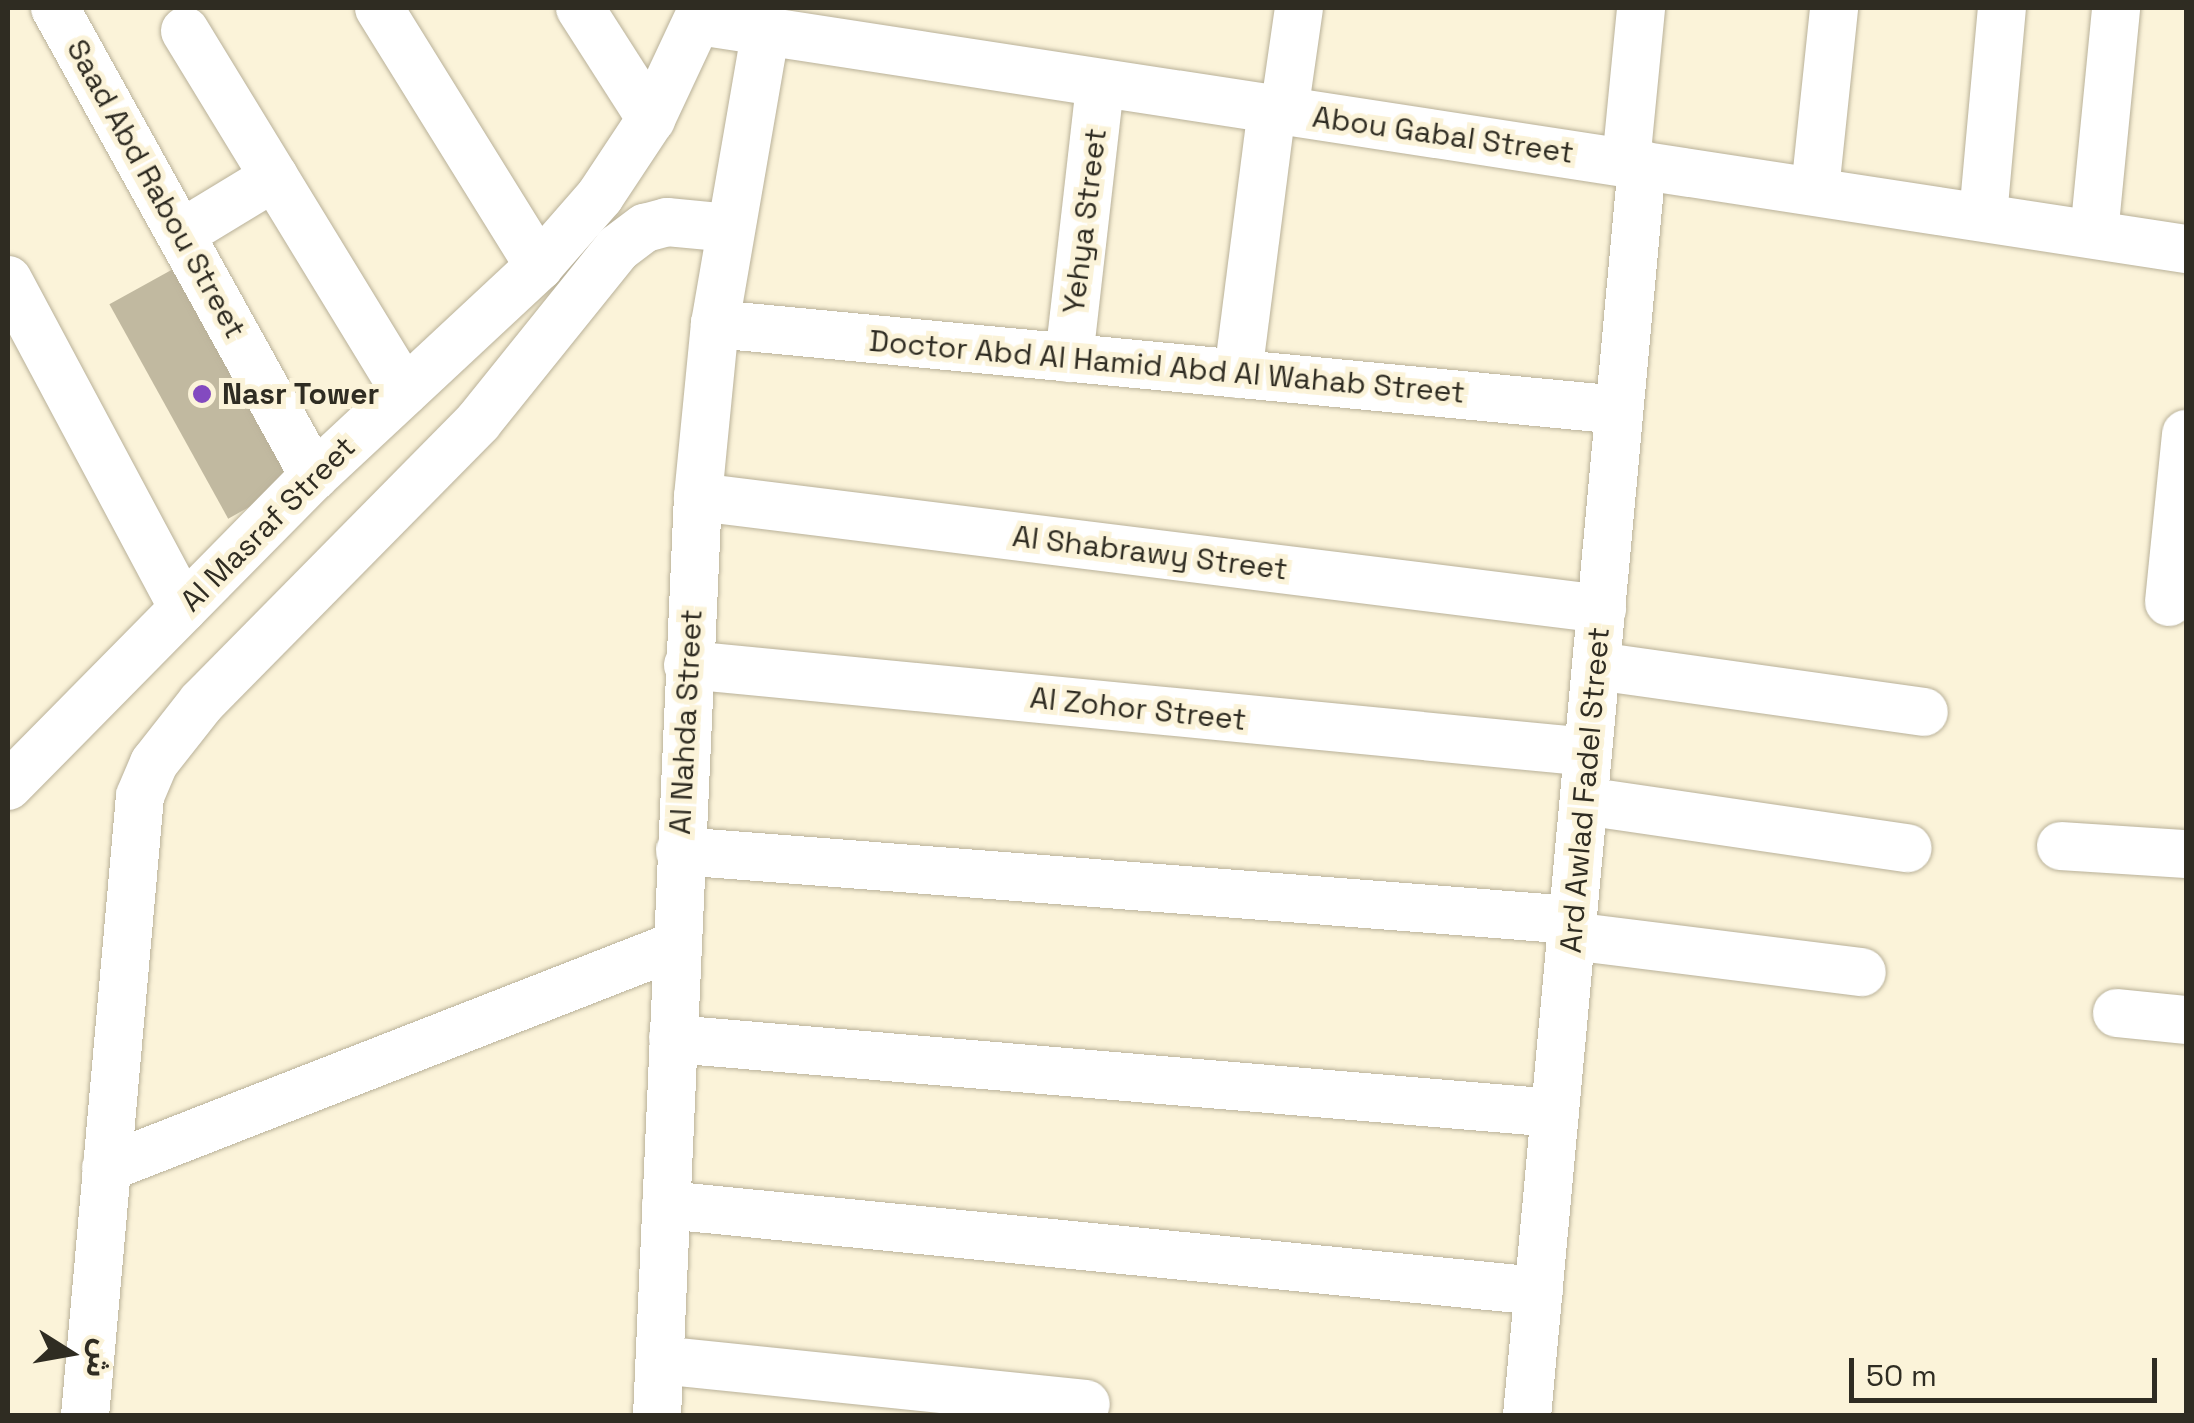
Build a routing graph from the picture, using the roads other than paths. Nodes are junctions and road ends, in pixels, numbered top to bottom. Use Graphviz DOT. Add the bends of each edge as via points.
graph roads {
  1 [pos="55,8"];
  2 [pos="379,8"];
  3 [pos="580,8"];
  4 [pos="1300,8"];
  5 [pos="1641,8"];
  6 [pos="1834,8"];
  7 [pos="2002,8"];
  8 [pos="2116,8"];
  9 [pos="701,14"];
  10 [pos="185,31"];
  11 [pos="765,34"];
  12 [pos="1100,84"];
  13 [pos="1278,111"];
  14 [pos="651,119"];
  15 [pos="1634,163"];
  16 [pos="274,177"];
  17 [pos="1815,190"];
  18 [pos="1983,216"];
  19 [pos="729,228"];
  20 [pos="182,234"];
  21 [pos="2094,234"];
  22 [pos="2186,249"];
  23 [pos="539,266"];
  24 [pos="8,280"];
  25 [pos="715,324"];
  26 [pos="1069,358"];
  27 [pos="1238,374"];
  28 [pos="405,391"];
  29 [pos="1619,410"];
  30 [pos="2186,434"];
  31 [pos="314,476"];
  32 [pos="698,497"];
  33 [pos="2169,602"];
  34 [pos="183,608"];
  35 [pos="1602,609"];
  36 [pos="688,665"];
  37 [pos="1597,666"];
  38 [pos="1924,712"];
  39 [pos="1588,752"];
  40 [pos="8,786"];
  41 [pos="1584,801"];
  42 [pos="2061,846"];
  43 [pos="1908,848"];
  44 [pos="680,851"];
  45 [pos="2186,854"];
  46 [pos="1572,928"];
  47 [pos="676,945"];
  48 [pos="1862,972"];
  49 [pos="2117,1013"];
  50 [pos="2186,1020"];
  51 [pos="673,1039"];
  52 [pos="1555,1113"];
  53 [pos="106,1168"];
  54 [pos="666,1206"];
  55 [pos="1539,1291"];
  56 [pos="660,1360"];
  57 [pos="1086,1404"];
  58 [pos="656,1415"];
  59 [pos="85,1416"];
  60 [pos="1528,1416"];
  1 -- 20 [label="street, Saad Abd Rabou Street"];
  2 -- 23 [label="street"];
  3 -- 14 [label="street"];
  4 -- 13 [label="street"];
  5 -- 15 [label="street, Ard Awlad Fadel Street"];
  6 -- 17 [label="street"];
  7 -- 18 [label="street"];
  8 -- 21 [label="street"];
  9 -- 11 [label="street, Abou Gabal Street"];
  9 -- 14 [label="street, Al Masraf Street"];
  10 -- 16 [label="street"];
  11 -- 12 [label="street, Abou Gabal Street"];
  11 -- 19 [label="street, Al Nahda Street"];
  12 -- 13 [label="street, Abou Gabal Street"];
  12 -- 26 [label="street, Yehya Street"];
  13 -- 15 [label="street, Abou Gabal Street"];
  13 -- 27 [label="street"];
  14 -- 23 [label="street, Al Masraf Street" via="600,196"];
  15 -- 17 [label="street, Abou Gabal Street"];
  15 -- 29 [label="street, Ard Awlad Fadel Street"];
  16 -- 20 [label="street"];
  16 -- 28 [label="street"];
  17 -- 18 [label="street, Abou Gabal Street"];
  18 -- 21 [label="street, Abou Gabal Street"];
  19 -- 25 [label="street, Al Nahda Street"];
  19 -- 53 [label="street" via="668,222 645,228 618,248 478,422 172,736 140,796"];
  20 -- 31 [label="street, Saad Abd Rabou Street"];
  21 -- 22 [label="street, Abou Gabal Street"];
  23 -- 28 [label="street, Al Masraf Street"];
  24 -- 34 [label="street"];
  25 -- 26 [label="street, Doctor Abd Al Hamid Abd Al Wahab Street"];
  25 -- 32 [label="street, Al Nahda Street"];
  26 -- 27 [label="street, Doctor Abd Al Hamid Abd Al Wahab Street"];
  27 -- 29 [label="street, Doctor Abd Al Hamid Abd Al Wahab Street"];
  28 -- 31 [label="street, Al Masraf Street"];
  29 -- 35 [label="street, Ard Awlad Fadel Street"];
  30 -- 33 [label="street"];
  31 -- 34 [label="street, Al Masraf Street"];
  32 -- 35 [label="street, Al Shabrawy Street"];
  32 -- 36 [label="street, Al Nahda Street"];
  34 -- 40 [label="street, Al Masraf Street"];
  35 -- 37 [label="street, Ard Awlad Fadel Street"];
  36 -- 39 [label="street, Al Zohor Street"];
  36 -- 44 [label="street, Al Nahda Street"];
  37 -- 38 [label="street"];
  37 -- 39 [label="street, Ard Awlad Fadel Street"];
  39 -- 41 [label="street, Ard Awlad Fadel Street"];
  41 -- 43 [label="street"];
  41 -- 46 [label="street, Ard Awlad Fadel Street"];
  42 -- 45 [label="street"];
  44 -- 46 [label="street"];
  44 -- 47 [label="street, Al Nahda Street"];
  46 -- 48 [label="street"];
  46 -- 52 [label="street, Ard Awlad Fadel Street"];
  47 -- 51 [label="street, Al Nahda Street"];
  47 -- 53 [label="street"];
  49 -- 50 [label="street"];
  51 -- 52 [label="street"];
  51 -- 54 [label="street, Al Nahda Street"];
  52 -- 55 [label="street, Ard Awlad Fadel Street"];
  53 -- 59 [label="street"];
  54 -- 55 [label="street"];
  54 -- 56 [label="street, Al Nahda Street"];
  55 -- 60 [label="street, Ard Awlad Fadel Street"];
  56 -- 57 [label="street"];
  56 -- 58 [label="street, Al Nahda Street"];
}
